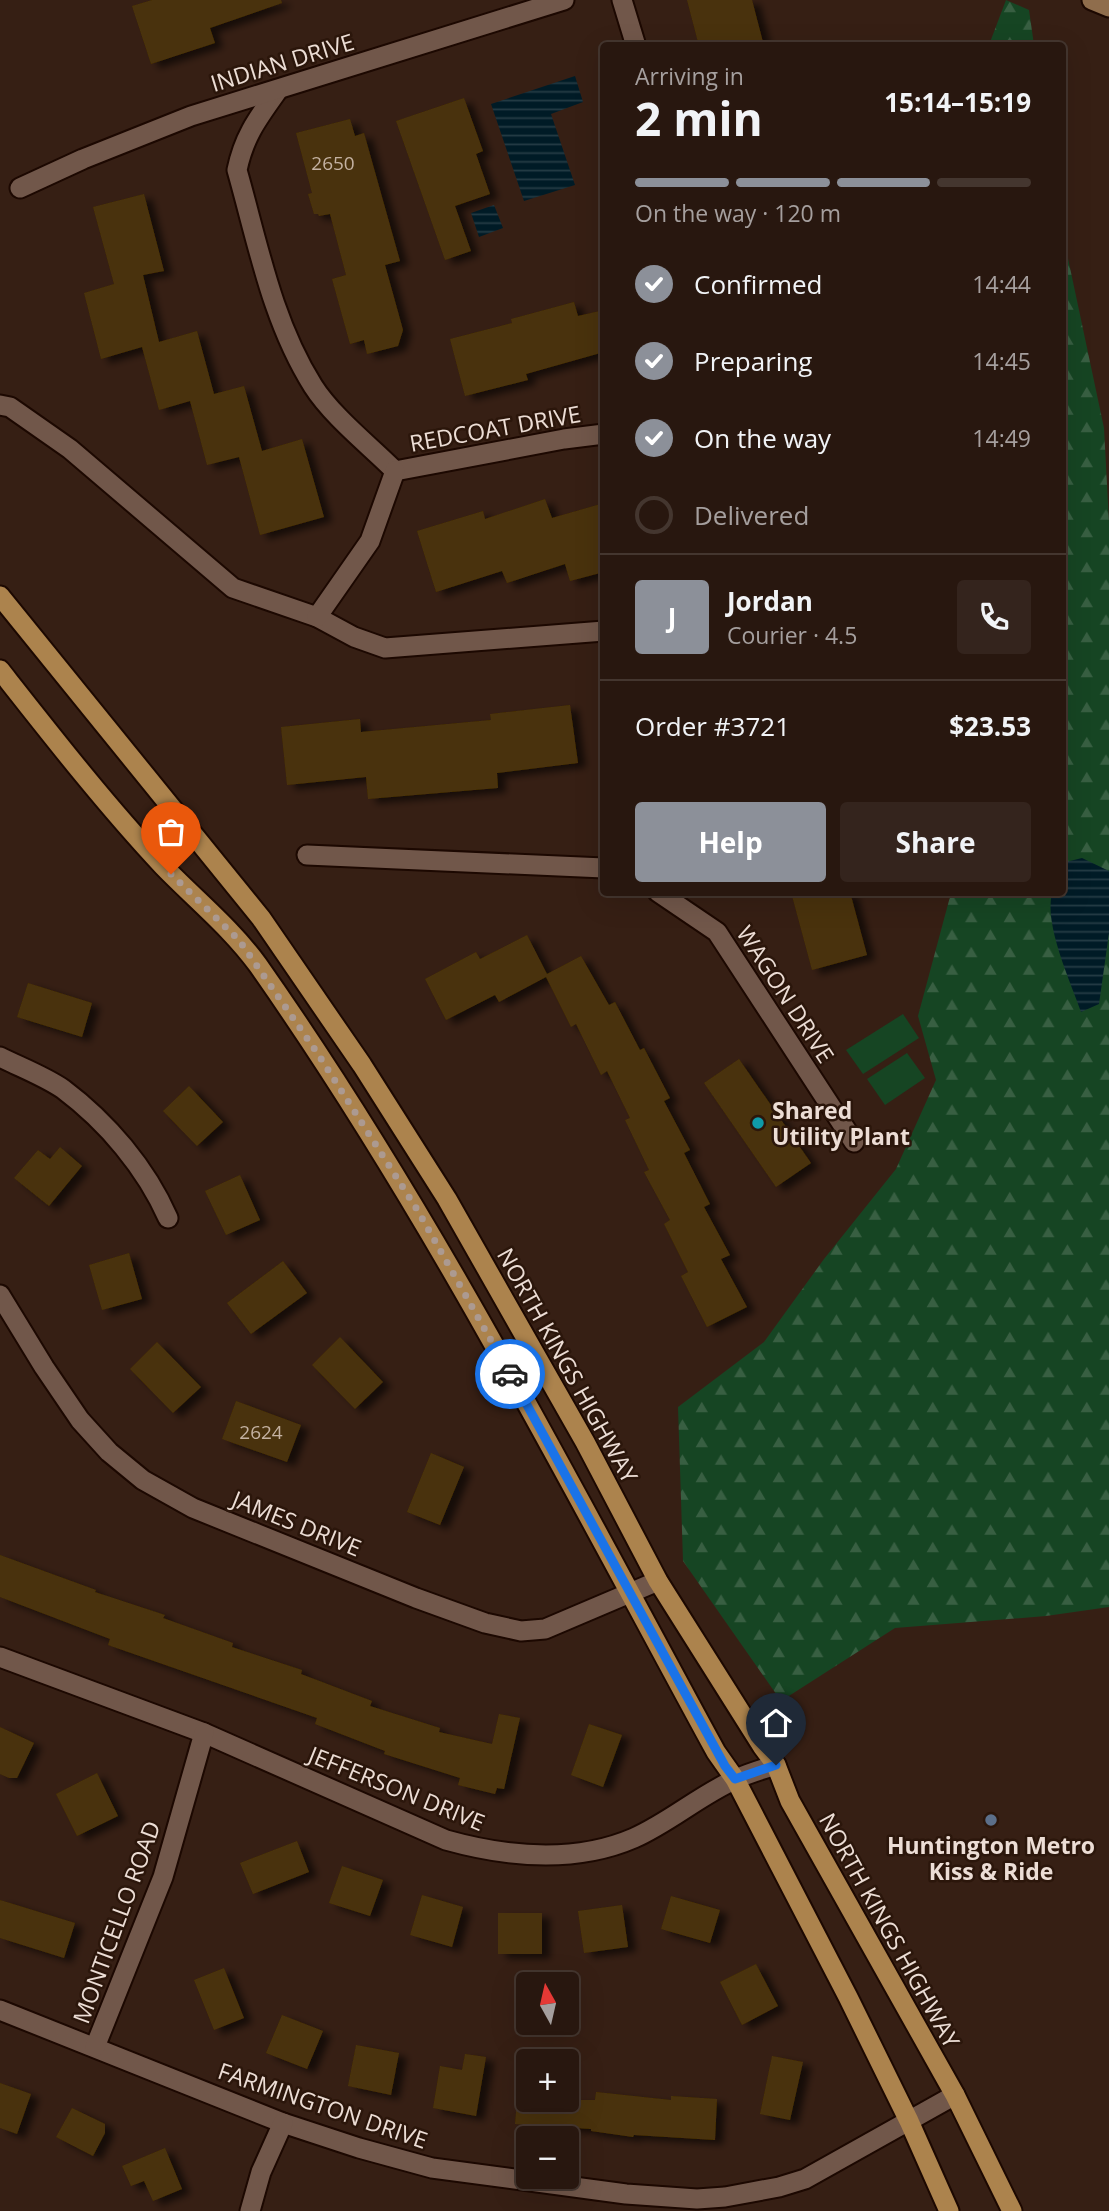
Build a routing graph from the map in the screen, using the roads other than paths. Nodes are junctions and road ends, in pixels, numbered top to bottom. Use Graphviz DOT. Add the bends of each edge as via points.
graph roads {
  1 [pos="564,0"];
  2 [pos="622,0"];
  3 [pos="1092,0"];
  4 [pos="1109,7"];
  5 [pos="635,42"];
  6 [pos="278,90"];
  7 [pos="20,188"];
  8 [pos="0,405"];
  9 [pos="600,434"];
  10 [pos="395,471"];
  11 [pos="0,596"];
  12 [pos="317,617"];
  13 [pos="600,631"];
  14 [pos="0,670"];
  15 [pos="307,855"];
  16 [pos="600,868"];
  17 [pos="664,896"];
  18 [pos="0,1057"];
  19 [pos="854,1142"];
  20 [pos="168,1218"];
  21 [pos="0,1295"];
  22 [pos="658,1581"];
  23 [pos="629,1592"];
  24 [pos="0,1657"];
  25 [pos="204,1733"];
  26 [pos="776,1765"];
  27 [pos="735,1779"];
  28 [pos="0,2010"];
  29 [pos="95,2047"];
  30 [pos="955,2095"];
  31 [pos="909,2121"];
  32 [pos="283,2123"];
  33 [pos="250,2211"];
  34 [pos="949,2211"];
  35 [pos="1012,2211"];
  1 -- 6 [label="street, INDIAN DRIVE"];
  2 -- 5 [label="street"];
  3 -- 4 [label="main road"];
  6 -- 7 [label="street, INDIAN DRIVE" via="191,116"];
  6 -- 10 [label="street, REDCOAT DRIVE" via="250,128 237,170 278,320 314,388"];
  8 -- 12 [label="street" via="10,407 70,449 233,588"];
  9 -- 10 [label="street, REDCOAT DRIVE"];
  10 -- 12 [label="street, REDCOAT DRIVE" via="370,541"];
  11 -- 22 [label="main road, NORTH KINGS HIGHWAY" via="261,918 362,1065 453,1211 585,1442"];
  12 -- 13 [label="street" via="385,648"];
  14 -- 23 [label="main road" via="162,865 239,940 265,975 418,1211"];
  15 -- 16 [label="street"];
  17 -- 19 [label="street, WAGON DRIVE" via="717,933"];
  18 -- 20 [label="street" via="61,1088 107,1128 160,1199"];
  21 -- 23 [label="street, JAMES DRIVE" via="80,1420 143,1480 193,1508 416,1598 521,1631 545,1629"];
  22 -- 23 [label="street, JAMES DRIVE"];
  22 -- 26 [label="main road, NORTH KINGS HIGHWAY"];
  23 -- 27 [label="main road"];
  24 -- 25 [label="street, JEFFERSON DRIVE"];
  25 -- 27 [label="street, JEFFERSON DRIVE" via="446,1840 522,1855 567,1854 635,1838"];
  25 -- 29 [label="street, MONTICELLO ROAD" via="163,1877"];
  26 -- 27 [label="street, JEFFERSON DRIVE"];
  26 -- 30 [label="main road, NORTH KINGS HIGHWAY" via="790,1801"];
  27 -- 31 [label="main road"];
  28 -- 29 [label="street, FARMINGTON DRIVE"];
  29 -- 32 [label="street, FARMINGTON DRIVE"];
  30 -- 31 [label="street, FARMINGTON DRIVE"];
  30 -- 35 [label="main road, NORTH KINGS HIGHWAY"];
  31 -- 32 [label="street, FARMINGTON DRIVE" via="805,2179 697,2199 432,2168"];
  31 -- 34 [label="main road"];
  32 -- 33 [label="street"];
}
